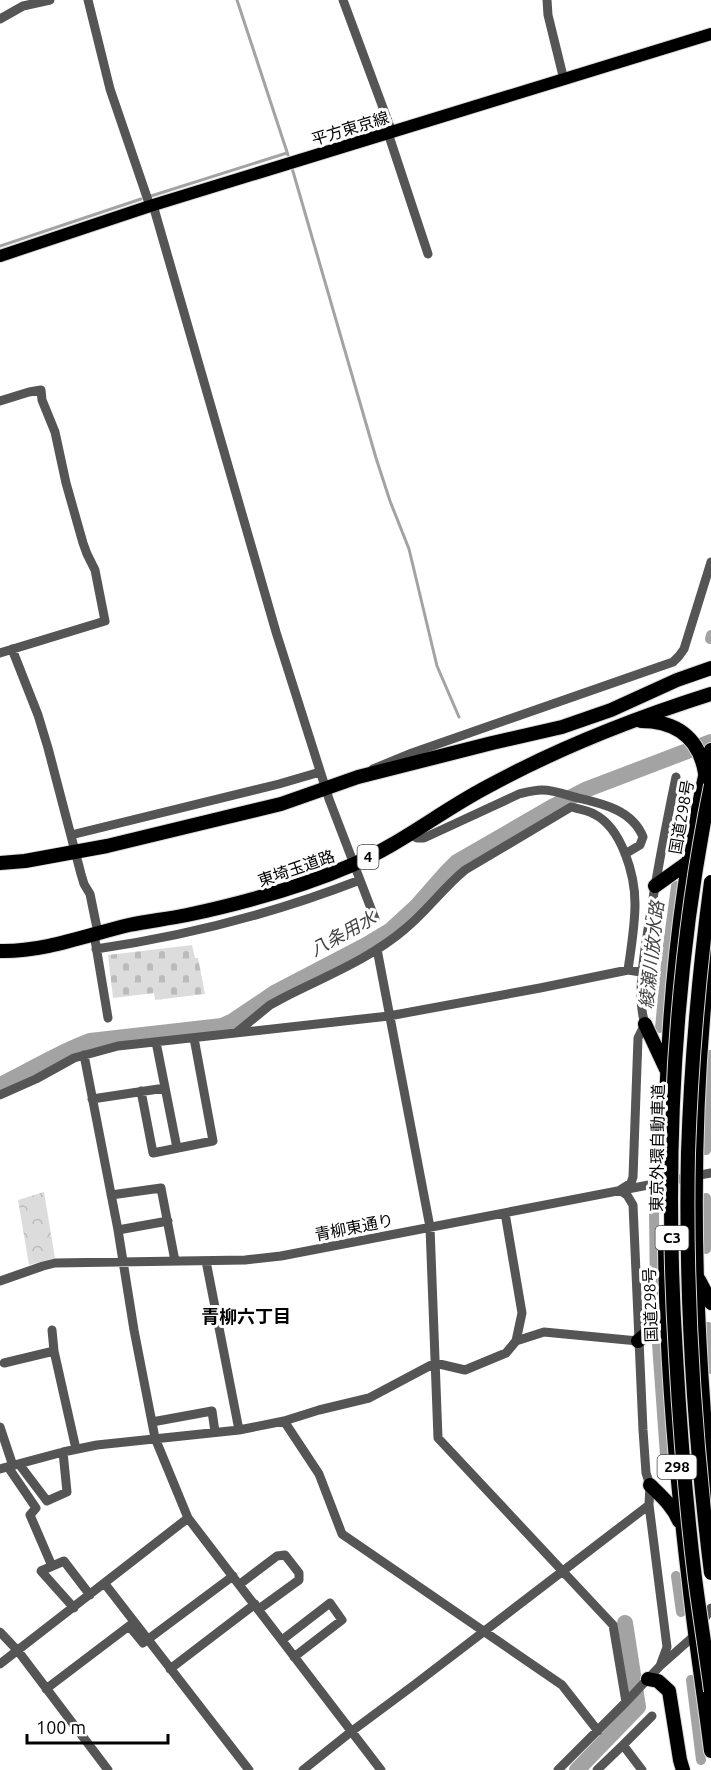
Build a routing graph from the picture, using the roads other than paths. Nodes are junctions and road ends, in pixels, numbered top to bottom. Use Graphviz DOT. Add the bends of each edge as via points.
graph roads {
  1 [pos="50,0"];
  2 [pos="88,0"];
  3 [pos="343,0"];
  4 [pos="547,0"];
  5 [pos="0,19"];
  6 [pos="711,34"];
  7 [pos="564,80"];
  8 [pos="390,133"];
  9 [pos="151,205"];
  10 [pos="428,254"];
  11 [pos="0,256"];
  12 [pos="0,401"];
  13 [pos="711,562"];
  14 [pos="12,650"];
  15 [pos="0,653"];
  16 [pos="711,668"];
  17 [pos="711,694"];
  18 [pos="630,721"];
  19 [pos="711,750"];
  20 [pos="320,772"];
  21 [pos="358,777"];
  22 [pos="676,777"];
  23 [pos="708,780"];
  24 [pos="325,789"];
  25 [pos="409,834"];
  26 [pos="71,835"];
  27 [pos="76,853"];
  28 [pos="626,854"];
  29 [pos="690,861"];
  30 [pos="0,863"];
  31 [pos="354,864"];
  32 [pos="360,880"];
  33 [pos="711,882"];
  34 [pos="656,886"];
  35 [pos="375,919"];
  36 [pos="96,933"];
  37 [pos="711,942"];
  38 [pos="96,950"];
  39 [pos="377,950"];
  40 [pos="0,951"];
  41 [pos="628,970"];
  42 [pos="641,972"];
  43 [pos="389,1016"];
  44 [pos="108,1018"];
  45 [pos="645,1023"];
  46 [pos="236,1033"];
  47 [pos="707,1033"];
  48 [pos="194,1038"];
  49 [pos="156,1042"];
  50 [pos="84,1055"];
  51 [pos="667,1070"];
  52 [pos="165,1088"];
  53 [pos="141,1091"];
  54 [pos="0,1095"];
  55 [pos="92,1099"];
  56 [pos="177,1148"];
  57 [pos="711,1173"];
  58 [pos="696,1176"];
  59 [pos="665,1182"];
  60 [pos="620,1190"];
  61 [pos="111,1195"];
  62 [pos="505,1213"];
  63 [pos="168,1221"];
  64 [pos="430,1227"];
  65 [pos="118,1230"];
  66 [pos="176,1261"];
  67 [pos="206,1261"];
  68 [pos="124,1262"];
  69 [pos="697,1275"];
  70 [pos="0,1281"];
  71 [pos="711,1303"];
  72 [pos="667,1315"];
  73 [pos="52,1330"];
  74 [pos="516,1341"];
  75 [pos="638,1341"];
  76 [pos="54,1351"];
  77 [pos="4,1363"];
  78 [pos="435,1363"];
  79 [pos="284,1421"];
  80 [pos="152,1422"];
  81 [pos="0,1424"];
  82 [pos="240,1430"];
  83 [pos="215,1432"];
  84 [pos="155,1438"];
  85 [pos="76,1449"];
  86 [pos="63,1452"];
  87 [pos="10,1467"];
  88 [pos="710,1470"];
  89 [pos="650,1485"];
  90 [pos="711,1494"];
  91 [pos="649,1505"];
  92 [pos="188,1518"];
  93 [pos="683,1532"];
  94 [pos="52,1566"];
  95 [pos="563,1571"];
  96 [pos="711,1573"];
  97 [pos="233,1576"];
  98 [pos="105,1584"];
  99 [pos="240,1584"];
  100 [pos="90,1595"];
  101 [pos="257,1606"];
  102 [pos="74,1608"];
  103 [pos="711,1608"];
  104 [pos="484,1630"];
  105 [pos="0,1632"];
  106 [pos="695,1635"];
  107 [pos="148,1640"];
  108 [pos="282,1640"];
  109 [pos="18,1651"];
  110 [pos="294,1657"];
  111 [pos="0,1664"];
  112 [pos="660,1666"];
  113 [pos="170,1669"];
  114 [pos="646,1680"];
  115 [pos="46,1689"];
  116 [pos="711,1692"];
  117 [pos="626,1702"];
  118 [pos="652,1716"];
  119 [pos="352,1731"];
  120 [pos="598,1731"];
  121 [pos="622,1745"];
  122 [pos="711,1751"];
  123 [pos="108,1770"];
  124 [pos="249,1770"];
  125 [pos="303,1770"];
  126 [pos="381,1770"];
  127 [pos="558,1770"];
  128 [pos="597,1770"];
  129 [pos="642,1770"];
  130 [pos="683,1770"];
  1 -- 5 [label="street" via="23,6"];
  2 -- 9 [label="street" via="110,89"];
  3 -- 8 [label="street"];
  4 -- 7 [label="street"];
  6 -- 7 [label="main road, 平方東京線"];
  7 -- 8 [label="main road, 平方東京線"];
  8 -- 9 [label="main road, 平方東京線"];
  8 -- 10 [label="street"];
  9 -- 11 [label="main road, 平方東京線"];
  9 -- 20 [label="street"];
  12 -- 14 [label="street" via="41,390 83,543 95,570 105,621"];
  13 -- 21 [label="street" via="684,649 673,662 387,762"];
  14 -- 15 [label="street"];
  14 -- 26 [label="street" via="38,716"];
  16 -- 21 [label="highway" via="573,724"];
  17 -- 18 [label="highway, 東埼玉道路 / 4"];
  18 -- 23 [label="highway" via="654,721 678,729 696,747"];
  18 -- 25 [label="highway, 東埼玉道路 / 4" via="555,752 488,786"];
  19 -- 23 [label="highway, 国道298号 / 298"];
  20 -- 24 [label="street"];
  20 -- 26 [label="street"];
  21 -- 24 [label="highway"];
  22 -- 34 [label="street"];
  23 -- 29 [label="highway, 国道298号 / 298"];
  23 -- 116 [label="highway, 東京外環自動車道 / C3, bridge" via="680,1010 674,1089 672,1223 680,1416 695,1577"];
  24 -- 27 [label="highway" via="281,804"];
  24 -- 31 [label="street"];
  25 -- 28 [label="street" via="424,838 519,794 543,790 596,801 625,815 643,837 640,845"];
  25 -- 31 [label="highway, 東埼玉道路 / 4"];
  26 -- 27 [label="street"];
  27 -- 30 [label="highway"];
  27 -- 36 [label="street" via="90,894"];
  28 -- 39 [label="street" via="607,823 595,814 571,807 465,870 424,913"];
  28 -- 41 [label="street" via="635,902"];
  29 -- 34 [label="highway"];
  29 -- 51 [label="highway, 国道298号 / 298" via="676,960"];
  31 -- 32 [label="street"];
  31 -- 36 [label="highway, 東埼玉道路 / 4" via="270,895"];
  32 -- 35 [label="street"];
  32 -- 38 [label="street" via="305,901 223,924"];
  33 -- 96 [label="highway, 東京外環自動車道 / C3, bridge" via="688,1152 695,1396"];
  34 -- 42 [label="street"];
  36 -- 38 [label="street"];
  36 -- 40 [label="highway, 東埼玉道路 / 4" via="41,947"];
  37 -- 47 [label="highway, 298"];
  38 -- 44 [label="street"];
  39 -- 43 [label="street"];
  39 -- 46 [label="street" via="270,1005"];
  41 -- 42 [label="street"];
  41 -- 43 [label="street"];
  42 -- 45 [label="street"];
  43 -- 46 [label="street"];
  43 -- 64 [label="street"];
  45 -- 51 [label="highway"];
  45 -- 60 [label="street" via="638,1038 633,1177"];
  46 -- 48 [label="street"];
  47 -- 58 [label="highway, 298" via="698,1104"];
  48 -- 49 [label="street"];
  48 -- 56 [label="street" via="213,1141"];
  49 -- 50 [label="street"];
  49 -- 52 [label="street"];
  50 -- 54 [label="street"];
  50 -- 55 [label="street"];
  51 -- 59 [label="highway, 国道298号 / 298"];
  52 -- 53 [label="street"];
  52 -- 56 [label="street"];
  53 -- 55 [label="street"];
  53 -- 56 [label="street" via="153,1153"];
  55 -- 61 [label="street"];
  57 -- 58 [label="street, 青柳東通り"];
  58 -- 59 [label="street, 青柳東通り"];
  58 -- 69 [label="highway, 298"];
  59 -- 60 [label="street, 青柳東通り"];
  59 -- 72 [label="highway, 国道298号 / 298"];
  60 -- 62 [label="street, 青柳東通り"];
  60 -- 75 [label="street" via="633,1205"];
  61 -- 63 [label="street" via="161,1188"];
  61 -- 65 [label="street"];
  62 -- 64 [label="street, 青柳東通り"];
  62 -- 74 [label="street" via="522,1313"];
  63 -- 65 [label="street"];
  63 -- 66 [label="street"];
  64 -- 67 [label="street, 青柳東通り" via="281,1256"];
  64 -- 78 [label="street"];
  65 -- 68 [label="street"];
  66 -- 67 [label="street, 青柳東通り"];
  66 -- 68 [label="street, 青柳東通り"];
  67 -- 82 [label="street"];
  68 -- 70 [label="street, 青柳東通り" via="55,1263"];
  68 -- 80 [label="street"];
  69 -- 71 [label="highway"];
  69 -- 88 [label="highway, 298"];
  72 -- 75 [label="highway"];
  72 -- 93 [label="highway, 国道298号 / 298"];
  73 -- 76 [label="street"];
  74 -- 75 [label="street" via="544,1332"];
  74 -- 78 [label="street" via="506,1353 465,1370"];
  75 -- 89 [label="street"];
  76 -- 77 [label="street"];
  76 -- 85 [label="street"];
  78 -- 79 [label="street" via="369,1398"];
  78 -- 95 [label="street" via="438,1438"];
  79 -- 82 [label="street"];
  79 -- 104 [label="street" via="319,1474 342,1534"];
  80 -- 83 [label="street" via="212,1411"];
  80 -- 84 [label="street"];
  81 -- 87 [label="street"];
  82 -- 83 [label="street"];
  83 -- 84 [label="street"];
  84 -- 85 [label="street"];
  84 -- 92 [label="street"];
  85 -- 86 [label="street"];
  86 -- 87 [label="street"];
  86 -- 87 [label="street" via="67,1492 47,1501"];
  87 -- 94 [label="street" via="36,1508 30,1515"];
  88 -- 90 [label="highway, 298"];
  89 -- 91 [label="street"];
  89 -- 93 [label="highway" via="676,1512"];
  91 -- 95 [label="street"];
  91 -- 112 [label="street" via="667,1647"];
  92 -- 97 [label="street"];
  92 -- 98 [label="street"];
  93 -- 106 [label="highway, 国道298号 / 298"];
  94 -- 100 [label="street" via="64,1561"];
  94 -- 102 [label="street" via="41,1571"];
  95 -- 104 [label="street"];
  95 -- 117 [label="street" via="613,1625"];
  97 -- 99 [label="street"];
  97 -- 107 [label="street"];
  98 -- 100 [label="street"];
  98 -- 107 [label="street"];
  99 -- 101 [label="street"];
  99 -- 101 [label="street" via="277,1556 285,1555 299,1573 300,1580"];
  100 -- 102 [label="street"];
  101 -- 108 [label="street"];
  101 -- 113 [label="street"];
  102 -- 109 [label="street"];
  103 -- 106 [label="street"];
  104 -- 119 [label="street"];
  104 -- 120 [label="street" via="562,1685"];
  105 -- 109 [label="street"];
  106 -- 112 [label="street"];
  106 -- 122 [label="highway, 国道298号 / 298"];
  107 -- 113 [label="street"];
  107 -- 115 [label="street" via="143,1643 129,1626"];
  108 -- 110 [label="street"];
  108 -- 110 [label="street" via="330,1603 342,1620"];
  109 -- 111 [label="street"];
  109 -- 115 [label="street"];
  110 -- 119 [label="street"];
  112 -- 114 [label="street"];
  113 -- 124 [label="street"];
  114 -- 117 [label="street"];
  114 -- 130 [label="highway" via="658,1681 669,1691"];
  115 -- 123 [label="street"];
  117 -- 120 [label="street"];
  118 -- 121 [label="street"];
  119 -- 125 [label="street"];
  119 -- 126 [label="street"];
  120 -- 127 [label="street"];
  121 -- 128 [label="street"];
  121 -- 129 [label="street"];
}
